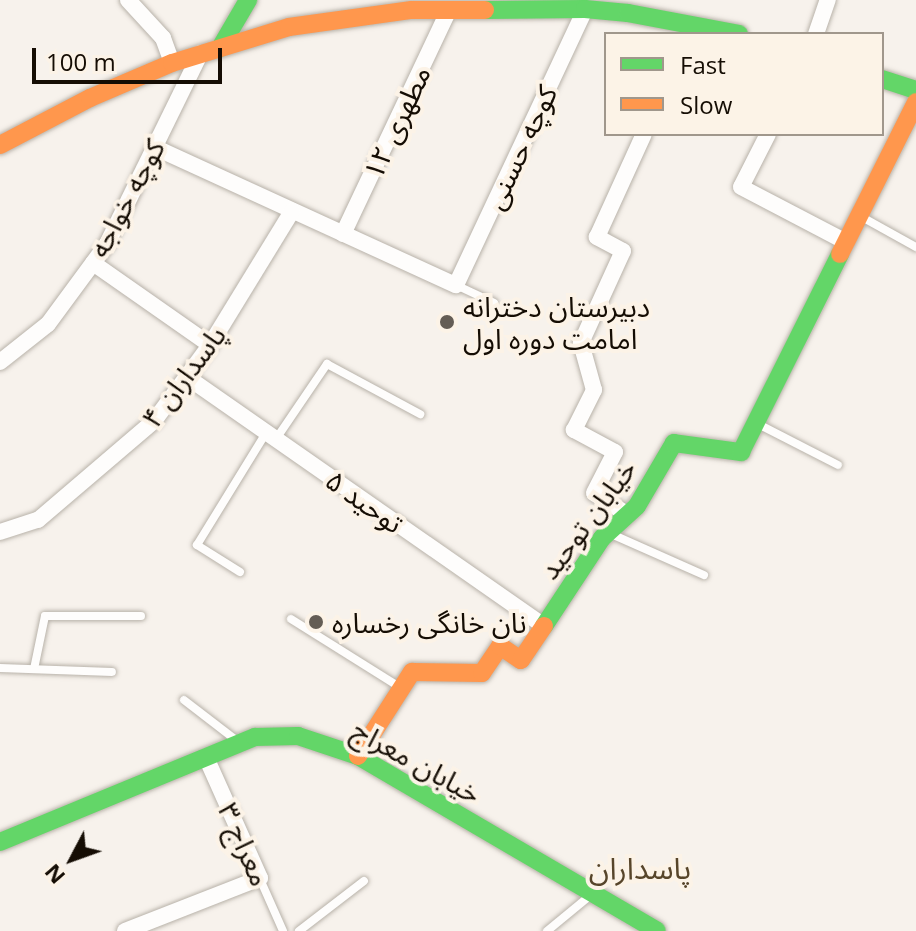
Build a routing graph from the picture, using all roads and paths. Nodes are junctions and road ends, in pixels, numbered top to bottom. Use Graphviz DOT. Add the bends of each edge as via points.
graph roads {
  1 [pos="128,0"];
  2 [pos="248,0"];
  3 [pos="828,0"];
  4 [pos="511,4"];
  5 [pos="544,4"];
  6 [pos="630,6"];
  7 [pos="585,9"];
  8 [pos="449,10"];
  9 [pos="650,26"];
  10 [pos="717,32"];
  11 [pos="817,32"];
  12 [pos="220,48"];
  13 [pos="200,54"];
  14 [pos="172,63"];
  15 [pos="884,80"];
  16 [pos="916,90"];
  17 [pos="916,102"];
  18 [pos="643,136"];
  19 [pos="767,136"];
  20 [pos="0,145"];
  21 [pos="154,147"];
  22 [pos="292,211"];
  23 [pos="859,216"];
  24 [pos="343,234"];
  25 [pos="846,242"];
  26 [pos="916,247"];
  27 [pos="93,263"];
  28 [pos="456,285"];
  29 [pos="494,303"];
  30 [pos="210,345"];
  31 [pos="0,362"];
  32 [pos="187,377"];
  33 [pos="420,414"];
  34 [pos="755,423"];
  35 [pos="272,436"];
  36 [pos="838,465"];
  37 [pos="628,515"];
  38 [pos="0,532"];
  39 [pos="608,533"];
  40 [pos="240,572"];
  41 [pos="704,575"];
  42 [pos="141,616"];
  43 [pos="291,619"];
  44 [pos="544,626"];
  45 [pos="0,668"];
  46 [pos="34,669"];
  47 [pos="112,672"];
  48 [pos="401,689"];
  49 [pos="184,700"];
  50 [pos="240,743"];
  51 [pos="358,756"];
  52 [pos="206,757"];
  53 [pos="0,842"];
  54 [pos="260,878"];
  55 [pos="364,881"];
  56 [pos="593,893"];
  57 [pos="125,931"];
  58 [pos="283,931"];
  59 [pos="299,931"];
  60 [pos="547,931"];
  61 [pos="657,931"];
  1 -- 14 [label="street" via="163,38"];
  2 -- 12 [label="street"];
  3 -- 11 [label="street"];
  4 -- 5 [label="street"];
  4 -- 8 [label="street"];
  5 -- 7 [label="street"];
  6 -- 7 [label="street"];
  6 -- 9 [label="street"];
  7 -- 28 [label="street, کوچه حسنی"];
  8 -- 12 [label="street" via="289,27"];
  8 -- 24 [label="street, مطهری ۱۲"];
  9 -- 10 [label="street"];
  12 -- 13 [label="street"];
  13 -- 14 [label="street"];
  13 -- 21 [label="street, کوچه خواجه"];
  14 -- 20 [label="street"];
  15 -- 16 [label="street"];
  17 -- 23 [label="street, خیابان توحید"];
  18 -- 37 [label="street" via="597,237 623,251 581,343 594,390 574,430 615,452 594,493"];
  19 -- 25 [label="street" via="741,187"];
  21 -- 22 [label="street"];
  21 -- 27 [label="street, کوچه خواجه"];
  22 -- 24 [label="street"];
  22 -- 30 [label="street, پاسداران ۴"];
  23 -- 25 [label="street, خیابان توحید"];
  23 -- 26 [label="lane"];
  24 -- 28 [label="street"];
  25 -- 34 [label="street, خیابان توحید"];
  27 -- 30 [label="street"];
  27 -- 31 [label="street, کوچه خواجه" via="48,324"];
  28 -- 29 [label="lane"];
  30 -- 32 [label="street, پاسداران ۴"];
  32 -- 35 [label="street, توحید ۵"];
  32 -- 38 [label="street, پاسداران ۴" via="154,421 38,520"];
  33 -- 35 [label="lane" via="327,364"];
  34 -- 36 [label="lane"];
  34 -- 37 [label="street, خیابان توحید" via="741,452 674,443"];
  35 -- 40 [label="lane" via="197,545"];
  35 -- 44 [label="street, توحید ۵"];
  37 -- 39 [label="street, خیابان توحید"];
  39 -- 41 [label="lane"];
  39 -- 44 [label="street, خیابان توحید"];
  42 -- 46 [label="lane" via="45,616"];
  43 -- 48 [label="lane"];
  44 -- 48 [label="street, خیابان توحید" via="521,660 500,646 482,673 412,672"];
  45 -- 46 [label="lane"];
  46 -- 47 [label="lane"];
  48 -- 51 [label="street, خیابان توحید"];
  49 -- 50 [label="lane"];
  50 -- 51 [label="street, خیابان معراج" via="255,737 298,736"];
  50 -- 52 [label="street, خیابان معراج"];
  51 -- 56 [label="street, خیابان معراج"];
  52 -- 53 [label="street, خیابان معراج"];
  52 -- 54 [label="street, معراج ۳"];
  54 -- 57 [label="street"];
  54 -- 58 [label="lane, معراج ۳"];
  55 -- 59 [label="lane"];
  56 -- 60 [label="lane"];
  56 -- 61 [label="street, خیابان معراج"];
}
